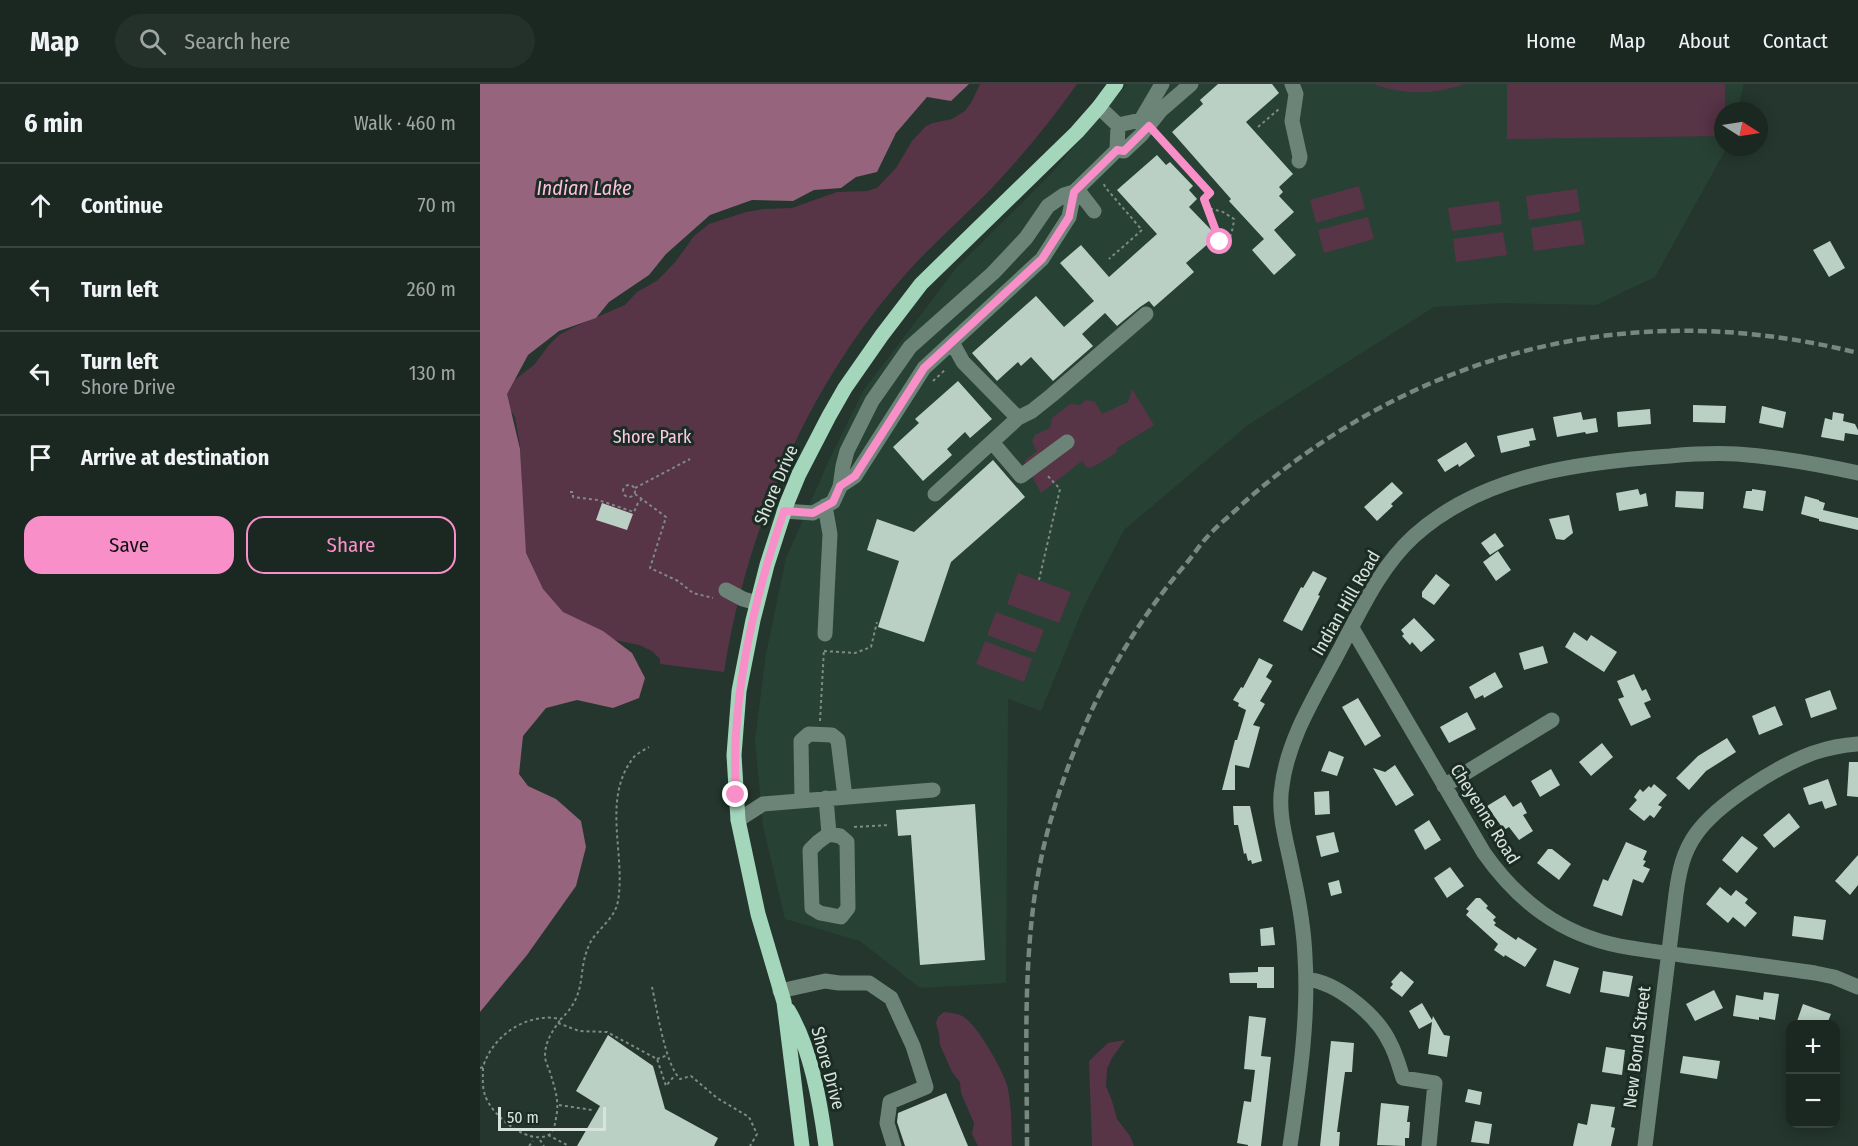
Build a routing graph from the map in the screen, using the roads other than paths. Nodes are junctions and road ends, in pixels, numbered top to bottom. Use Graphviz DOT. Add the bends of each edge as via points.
graph roads {
  1 [pos="1116,84"];
  2 [pos="1162,84"];
  3 [pos="1191,84"];
  4 [pos="1292,84"];
  5 [pos="1099,107"];
  6 [pos="1118,125"];
  7 [pos="1117,150"];
  8 [pos="1299,161"];
  9 [pos="1075,190"];
  10 [pos="1094,211"];
  11 [pos="1146,314"];
  12 [pos="956,349"];
  13 [pos="1018,418"];
  14 [pos="992,442"];
  15 [pos="1067,442"];
  16 [pos="1858,473"];
  17 [pos="840,486"];
  18 [pos="935,494"];
  19 [pos="825,506"];
  20 [pos="784,511"];
  21 [pos="720,594"];
  22 [pos="757,603"];
  23 [pos="1352,628"];
  24 [pos="825,634"];
  25 [pos="1552,720"];
  26 [pos="1858,744"];
  27 [pos="1444,786"];
  28 [pos="933,790"];
  29 [pos="845,797"];
  30 [pos="826,798"];
  31 [pos="802,800"];
  32 [pos="738,820"];
  33 [pos="829,831"];
  34 [pos="1668,953"];
  35 [pos="1306,979"];
  36 [pos="1856,981"];
  37 [pos="782,997"];
  38 [pos="802,1146"];
  39 [pos="826,1146"];
  40 [pos="894,1146"];
  41 [pos="1290,1146"];
  42 [pos="1429,1146"];
  43 [pos="1645,1146"];
  1 -- 5 [label="main road, Shore Drive"];
  2 -- 6 [label="street" via="1141,120"];
  3 -- 7 [label="street" via="1124,151"];
  4 -- 8 [label="street" via="1296,94 1292,121"];
  5 -- 6 [label="street"];
  5 -- 20 [label="main road, Shore Drive" via="921,284 840,398"];
  6 -- 7 [label="street"];
  7 -- 9 [label="street"];
  9 -- 10 [label="street"];
  9 -- 12 [label="street" via="1069,217 1042,259"];
  9 -- 17 [label="street" via="1048,206 1026,238 993,273 910,347 872,401 847,451"];
  11 -- 13 [label="street" via="1052,395"];
  12 -- 13 [label="street" via="963,362"];
  12 -- 17 [label="street" via="924,368 855,476"];
  13 -- 14 [label="street"];
  14 -- 15 [label="street" via="1021,476"];
  14 -- 18 [label="street"];
  16 -- 23 [label="street, Indian Hill Road" via="1764,457 1688,454 1601,461 1513,481 1466,500 1412,538 1374,586"];
  17 -- 19 [label="street" via="833,502"];
  19 -- 20 [label="street" via="813,513"];
  19 -- 24 [label="street" via="830,534"];
  20 -- 22 [label="main road, Shore Drive"];
  21 -- 22 [label="street" via="729,593"];
  22 -- 32 [label="main road, Shore Drive" via="736,723"];
  23 -- 27 [label="street, Cheyenne Road"];
  23 -- 35 [label="street, Indian Hill Road" via="1299,728 1281,788 1281,810 1301,915"];
  25 -- 27 [label="street"];
  26 -- 34 [label="street, New Bond Street" via="1821,751 1791,763 1732,800 1703,825 1680,870"];
  27 -- 34 [label="street, Cheyenne Road" via="1494,868 1533,907 1595,939"];
  28 -- 29 [label="street"];
  29 -- 30 [label="street"];
  29 -- 31 [label="street" via="838,740 832,735 808,734 801,741"];
  30 -- 31 [label="street"];
  30 -- 33 [label="street"];
  31 -- 32 [label="street" via="763,804"];
  32 -- 37 [label="main road, Shore Drive" via="758,914"];
  33 -- 33 [label="street" via="847,842 848,908 841,917 812,908 810,850"];
  34 -- 36 [label="street, Cheyenne Road"];
  34 -- 43 [label="street, New Bond Street"];
  35 -- 41 [label="street, Indian Hill Road" via="1301,1065"];
  35 -- 42 [label="street" via="1342,993 1372,1017 1390,1041 1403,1078 1435,1083"];
  37 -- 38 [label="main road, Shore Drive"];
  37 -- 39 [label="main road, Shore Drive" via="795,1020 816,1086"];
  37 -- 40 [label="street" via="825,981 869,983 891,998 914,1047 926,1087 891,1102 887,1123"];
}
